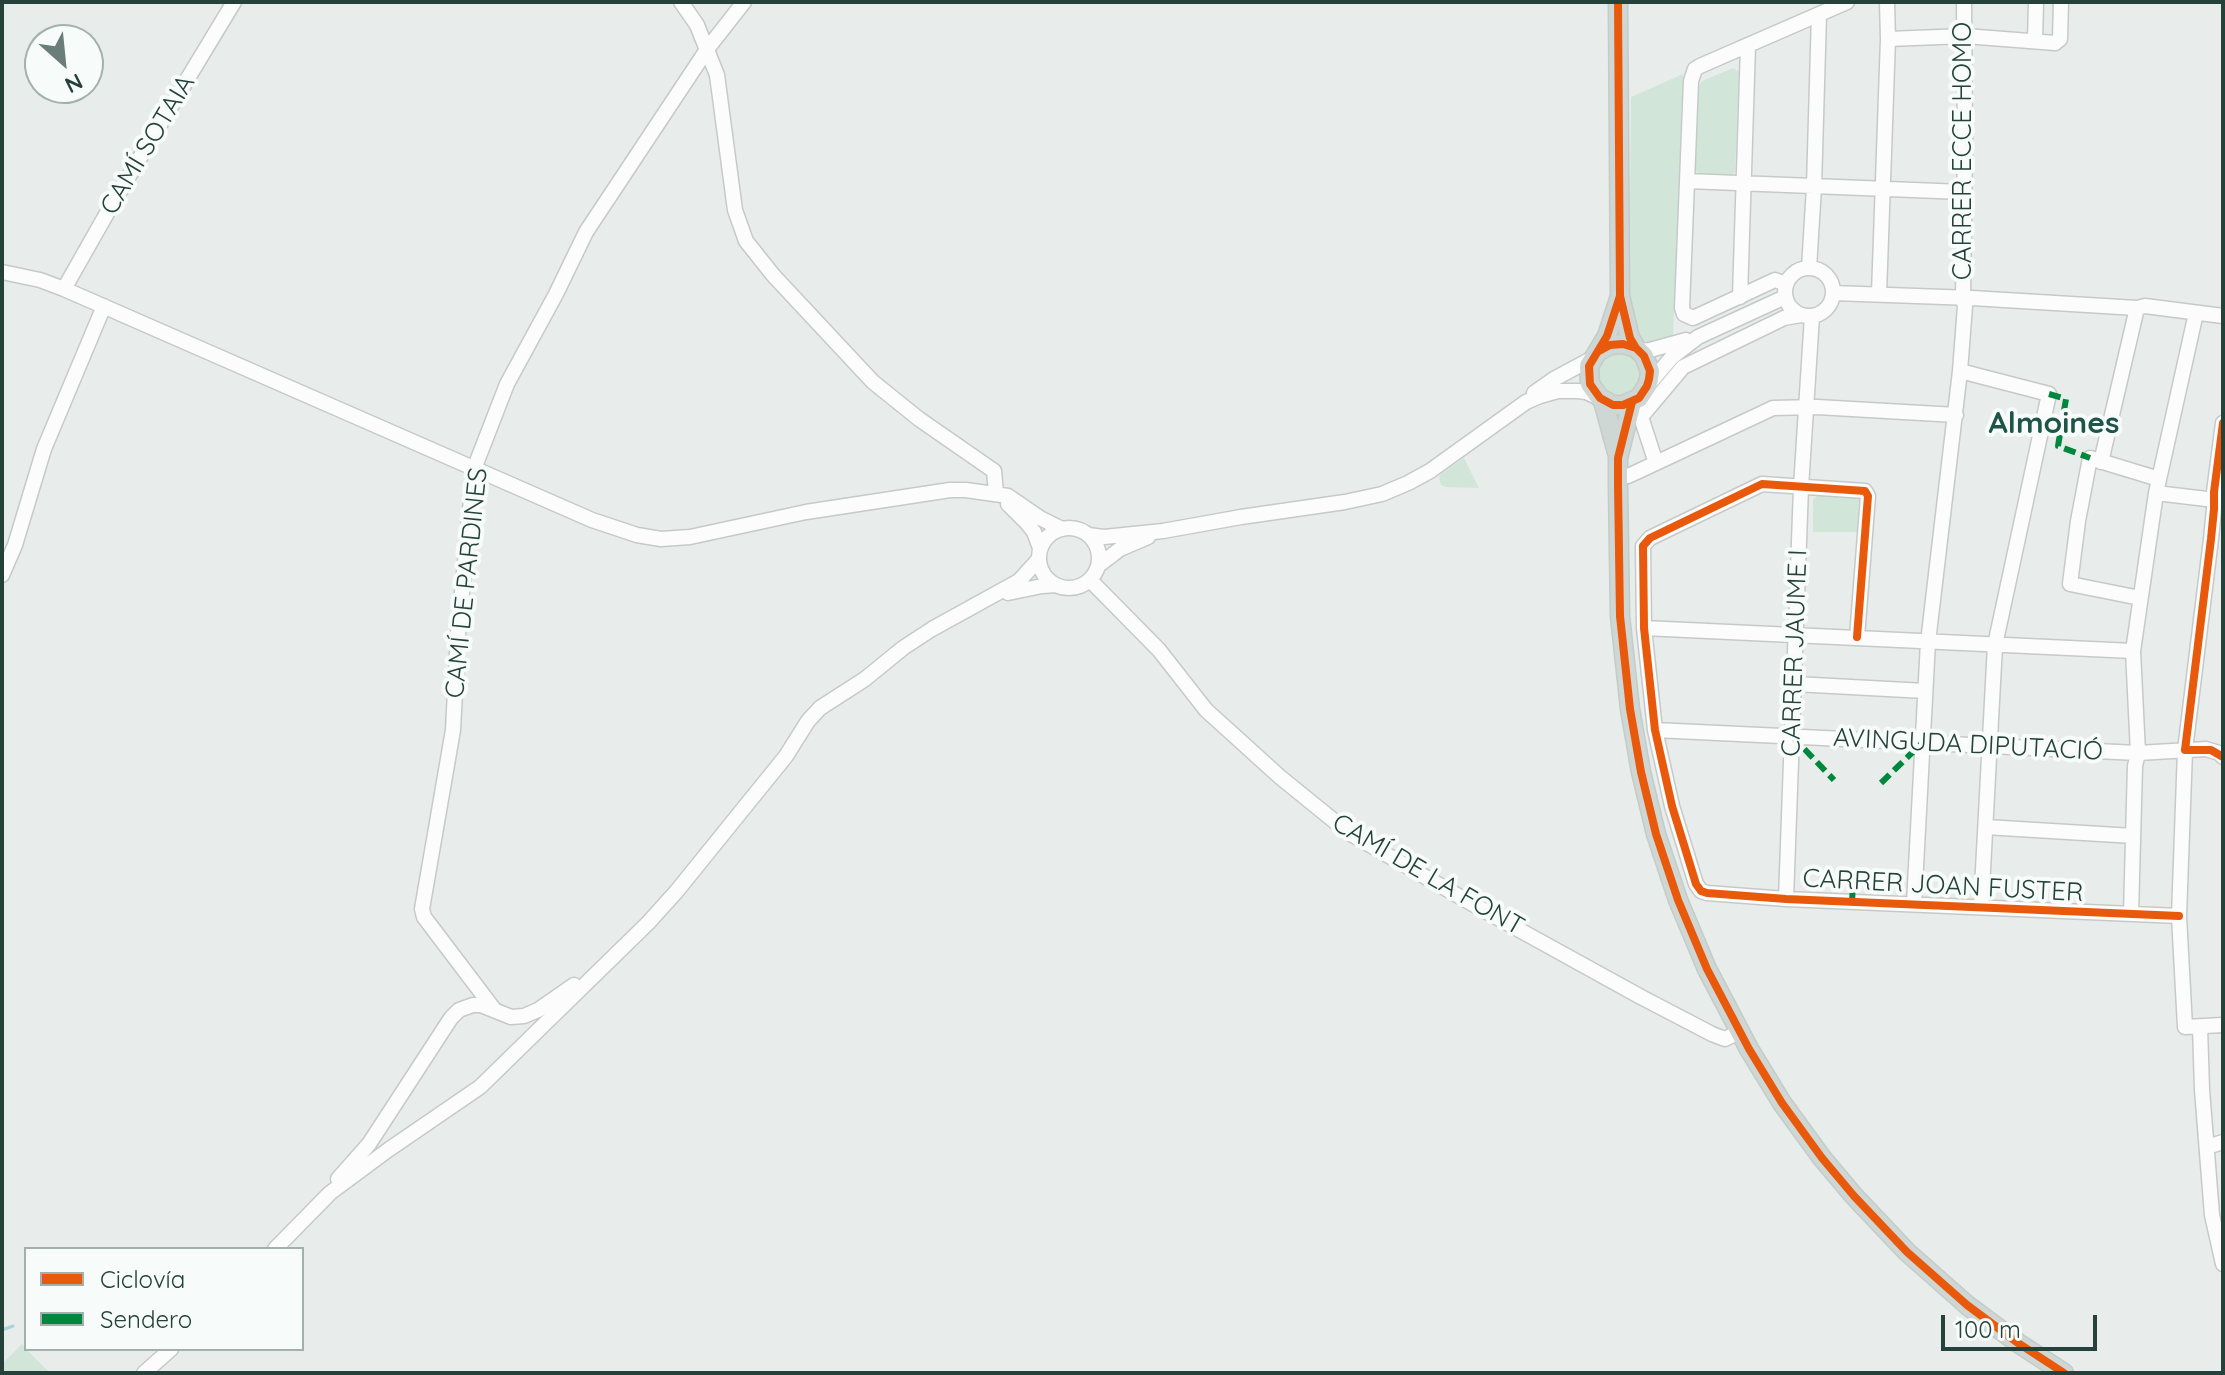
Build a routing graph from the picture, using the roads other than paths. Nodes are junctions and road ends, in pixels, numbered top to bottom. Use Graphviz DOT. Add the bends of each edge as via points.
graph roads {
  1 [pos="234,2"];
  2 [pos="681,2"];
  3 [pos="744,2"];
  4 [pos="1618,2"];
  5 [pos="1847,2"];
  6 [pos="1887,2"];
  7 [pos="1964,2"];
  8 [pos="2036,2"];
  9 [pos="2061,2"];
  10 [pos="1819,14"];
  11 [pos="1965,36"];
  12 [pos="1888,39"];
  13 [pos="2035,41"];
  14 [pos="1748,45"];
  15 [pos="708,48"];
  16 [pos="1687,181"];
  17 [pos="1744,184"];
  18 [pos="1814,187"];
  19 [pos="1882,190"];
  20 [pos="1963,192"];
  21 [pos="1809,268"];
  22 [pos="2,272"];
  23 [pos="64,289"];
  24 [pos="1785,291"];
  25 [pos="1833,293"];
  26 [pos="1879,294"];
  27 [pos="1620,296"];
  28 [pos="1740,297"];
  29 [pos="1963,299"];
  30 [pos="104,306"];
  31 [pos="2137,308"];
  32 [pos="2196,313"];
  33 [pos="1806,316"];
  34 [pos="2223,316"];
  35 [pos="1698,337"];
  36 [pos="1637,350"];
  37 [pos="1596,354"];
  38 [pos="1960,371"];
  39 [pos="1647,386"];
  40 [pos="1601,400"];
  41 [pos="1526,402"];
  42 [pos="1632,402"];
  43 [pos="1806,408"];
  44 [pos="1956,415"];
  45 [pos="2223,423"];
  46 [pos="1618,458"];
  47 [pos="1655,460"];
  48 [pos="2096,460"];
  49 [pos="474,469"];
  50 [pos="1628,476"];
  51 [pos="2158,486"];
  52 [pos="1801,487"];
  53 [pos="996,493"];
  54 [pos="2219,499"];
  55 [pos="1062,529"];
  56 [pos="1163,531"];
  57 [pos="1088,535"];
  58 [pos="1039,554"];
  59 [pos="2216,558"];
  60 [pos="1099,565"];
  61 [pos="2,575"];
  62 [pos="1090,580"];
  63 [pos="1056,585"];
  64 [pos="2140,598"];
  65 [pos="985,600"];
  66 [pos="1644,628"];
  67 [pos="1797,635"];
  68 [pos="1857,637"];
  69 [pos="1928,642"];
  70 [pos="1995,645"];
  71 [pos="2133,651"];
  72 [pos="1795,684"];
  73 [pos="1925,691"];
  74 [pos="1655,730"];
  75 [pos="1792,736"];
  76 [pos="1922,743"];
  77 [pos="1989,747"];
  78 [pos="2185,750"];
  79 [pos="2138,753"];
  80 [pos="2223,757"];
  81 [pos="1986,827"];
  82 [pos="2133,836"];
  83 [pos="1786,899"];
  84 [pos="1914,904"];
  85 [pos="1981,907"];
  86 [pos="2131,914"];
  87 [pos="2179,916"];
  88 [pos="471,980"];
  89 [pos="586,982"];
  90 [pos="493,1008"];
  91 [pos="459,1010"];
  92 [pos="2223,1025"];
  93 [pos="2192,1027"];
  94 [pos="1732,1036"];
  95 [pos="2223,1142"];
  96 [pos="2207,1147"];
  97 [pos="330,1193"];
  98 [pos="277,1247"];
  99 [pos="2223,1264"];
  100 [pos="169,1351"];
  101 [pos="144,1373"];
  102 [pos="2064,1373"];
  1 -- 23 [label="street, CAMÍ SOTAIA"];
  2 -- 15 [label="street"];
  3 -- 15 [label="street, CAMÍ DE PARDINES"];
  4 -- 27 [label="main road"];
  5 -- 10 [label="street"];
  6 -- 12 [label="street"];
  7 -- 11 [label="street, CARRER ECCE HOMO"];
  8 -- 13 [label="street"];
  9 -- 13 [label="street" via="2060,39"];
  10 -- 14 [label="street"];
  10 -- 18 [label="street"];
  11 -- 12 [label="street"];
  11 -- 13 [label="street"];
  11 -- 20 [label="street, CARRER ECCE HOMO"];
  12 -- 19 [label="street"];
  14 -- 16 [label="street" via="1695,69"];
  14 -- 17 [label="street"];
  15 -- 49 [label="street, CAMÍ DE PARDINES" via="586,232 507,384"];
  15 -- 53 [label="street" via="717,75 735,210 746,241 873,382 994,471"];
  16 -- 17 [label="street"];
  16 -- 28 [label="street" via="1684,314 1693,318"];
  17 -- 18 [label="street"];
  17 -- 28 [label="street"];
  18 -- 19 [label="street"];
  18 -- 21 [label="street"];
  19 -- 20 [label="street"];
  19 -- 26 [label="street"];
  20 -- 29 [label="street, CARRER ECCE HOMO"];
  21 -- 24 [label="street" via="1792,274"];
  21 -- 25 [label="street" via="1826,275"];
  22 -- 23 [label="street"];
  23 -- 30 [label="street"];
  24 -- 28 [label="street" via="1775,280"];
  24 -- 33 [label="street" via="1790,308"];
  24 -- 35 [label="street"];
  25 -- 26 [label="street"];
  25 -- 33 [label="street" via="1824,311"];
  26 -- 29 [label="street"];
  27 -- 36 [label="main road"];
  27 -- 37 [label="main road"];
  29 -- 31 [label="street"];
  29 -- 38 [label="street, CARRER ECCE HOMO"];
  30 -- 49 [label="street"];
  30 -- 61 [label="street" via="44,449"];
  31 -- 32 [label="street"];
  31 -- 48 [label="street"];
  32 -- 34 [label="street"];
  32 -- 51 [label="street"];
  33 -- 43 [label="street, CARRER JAUME I"];
  33 -- 47 [label="street" via="1784,318 1683,367 1641,417"];
  35 -- 36 [label="street"];
  35 -- 39 [label="street"];
  36 -- 37 [label="main road" via="1617,344"];
  36 -- 39 [label="main road" via="1650,371"];
  37 -- 40 [label="main road" via="1588,375"];
  37 -- 41 [label="street"];
  38 -- 44 [label="street, CARRER ECCE HOMO"];
  38 -- 70 [label="street" via="2049,394"];
  39 -- 42 [label="main road"];
  40 -- 41 [label="street" via="1568,390"];
  40 -- 42 [label="main road" via="1613,405"];
  40 -- 46 [label="main road"];
  41 -- 56 [label="street" via="1430,471 1395,489"];
  42 -- 46 [label="main road"];
  43 -- 44 [label="street"];
  43 -- 47 [label="street" via="1766,410"];
  43 -- 52 [label="street, CARRER JAUME I"];
  44 -- 69 [label="street, CARRER ECCE HOMO"];
  45 -- 54 [label="street" via="2214,492"];
  46 -- 94 [label="main road" via="1620,616 1641,772 1678,900"];
  47 -- 50 [label="street"];
  48 -- 51 [label="street"];
  48 -- 64 [label="street" via="2069,582"];
  49 -- 53 [label="street" via="592,520 661,539 950,490"];
  49 -- 88 [label="street, CAMÍ DE PARDINES" via="453,730 422,909"];
  51 -- 54 [label="street"];
  51 -- 64 [label="street"];
  52 -- 66 [label="street" via="1762,484 1650,538 1642,549"];
  52 -- 67 [label="street, CARRER JAUME I"];
  52 -- 68 [label="street" via="1861,490 1868,496"];
  53 -- 55 [label="street"];
  53 -- 58 [label="street" via="1034,532"];
  54 -- 59 [label="street"];
  55 -- 57 [label="street"];
  55 -- 58 [label="street" via="1047,537"];
  56 -- 57 [label="street"];
  56 -- 60 [label="street" via="1120,549"];
  57 -- 60 [label="street" via="1097,547"];
  58 -- 63 [label="street" via="1044,577"];
  58 -- 65 [label="street" via="1019,581"];
  59 -- 78 [label="street"];
  60 -- 62 [label="street"];
  62 -- 63 [label="street" via="1072,589"];
  62 -- 94 [label="street, CAMÍ DE LA FONT" via="1159,650 1215,719 1349,833 1641,997"];
  63 -- 65 [label="street"];
  64 -- 71 [label="street"];
  65 -- 89 [label="street" via="903,648 814,714 793,748 676,892"];
  66 -- 67 [label="street"];
  66 -- 74 [label="street"];
  67 -- 68 [label="street"];
  67 -- 72 [label="street, CARRER JAUME I"];
  68 -- 69 [label="street"];
  69 -- 70 [label="street"];
  69 -- 73 [label="street, CARRER ECCE HOMO"];
  70 -- 71 [label="street"];
  70 -- 77 [label="street"];
  71 -- 79 [label="street"];
  72 -- 73 [label="street"];
  72 -- 75 [label="street, CARRER JAUME I"];
  73 -- 76 [label="street, CARRER ECCE HOMO"];
  74 -- 75 [label="street, AVINGUDA DIPUTACIÓ"];
  74 -- 83 [label="street, CARRER JOAN FUSTER" via="1672,806 1701,891"];
  75 -- 76 [label="street, AVINGUDA DIPUTACIÓ"];
  75 -- 83 [label="street, CARRER JAUME I"];
  76 -- 77 [label="street, AVINGUDA DIPUTACIÓ"];
  76 -- 84 [label="street, CARRER ECCE HOMO"];
  77 -- 79 [label="street, AVINGUDA DIPUTACIÓ"];
  77 -- 81 [label="street"];
  78 -- 79 [label="street, AVINGUDA DIPUTACIÓ"];
  78 -- 80 [label="street, AVINGUDA DIPUTACIÓ" via="2211,750"];
  78 -- 87 [label="street"];
  79 -- 82 [label="street"];
  81 -- 82 [label="street"];
  81 -- 85 [label="street"];
  82 -- 86 [label="street"];
  83 -- 84 [label="street, CARRER JOAN FUSTER"];
  84 -- 85 [label="street, CARRER JOAN FUSTER"];
  85 -- 86 [label="street, CARRER JOAN FUSTER"];
  86 -- 87 [label="street, CARRER JOAN FUSTER"];
  87 -- 93 [label="street"];
  88 -- 90 [label="street, CAMÍ DE PARDINES"];
  88 -- 91 [label="street"];
  89 -- 90 [label="street" via="524,1016 511,1017"];
  89 -- 97 [label="street" via="480,1087"];
  90 -- 91 [label="street" via="473,1005"];
  91 -- 97 [label="street"];
  92 -- 93 [label="street"];
  93 -- 96 [label="street"];
  94 -- 102 [label="main road" via="1838,1178 1888,1233 1967,1305"];
  95 -- 96 [label="street"];
  96 -- 99 [label="street" via="2212,1215"];
  97 -- 98 [label="street"];
  100 -- 101 [label="street"];
}
